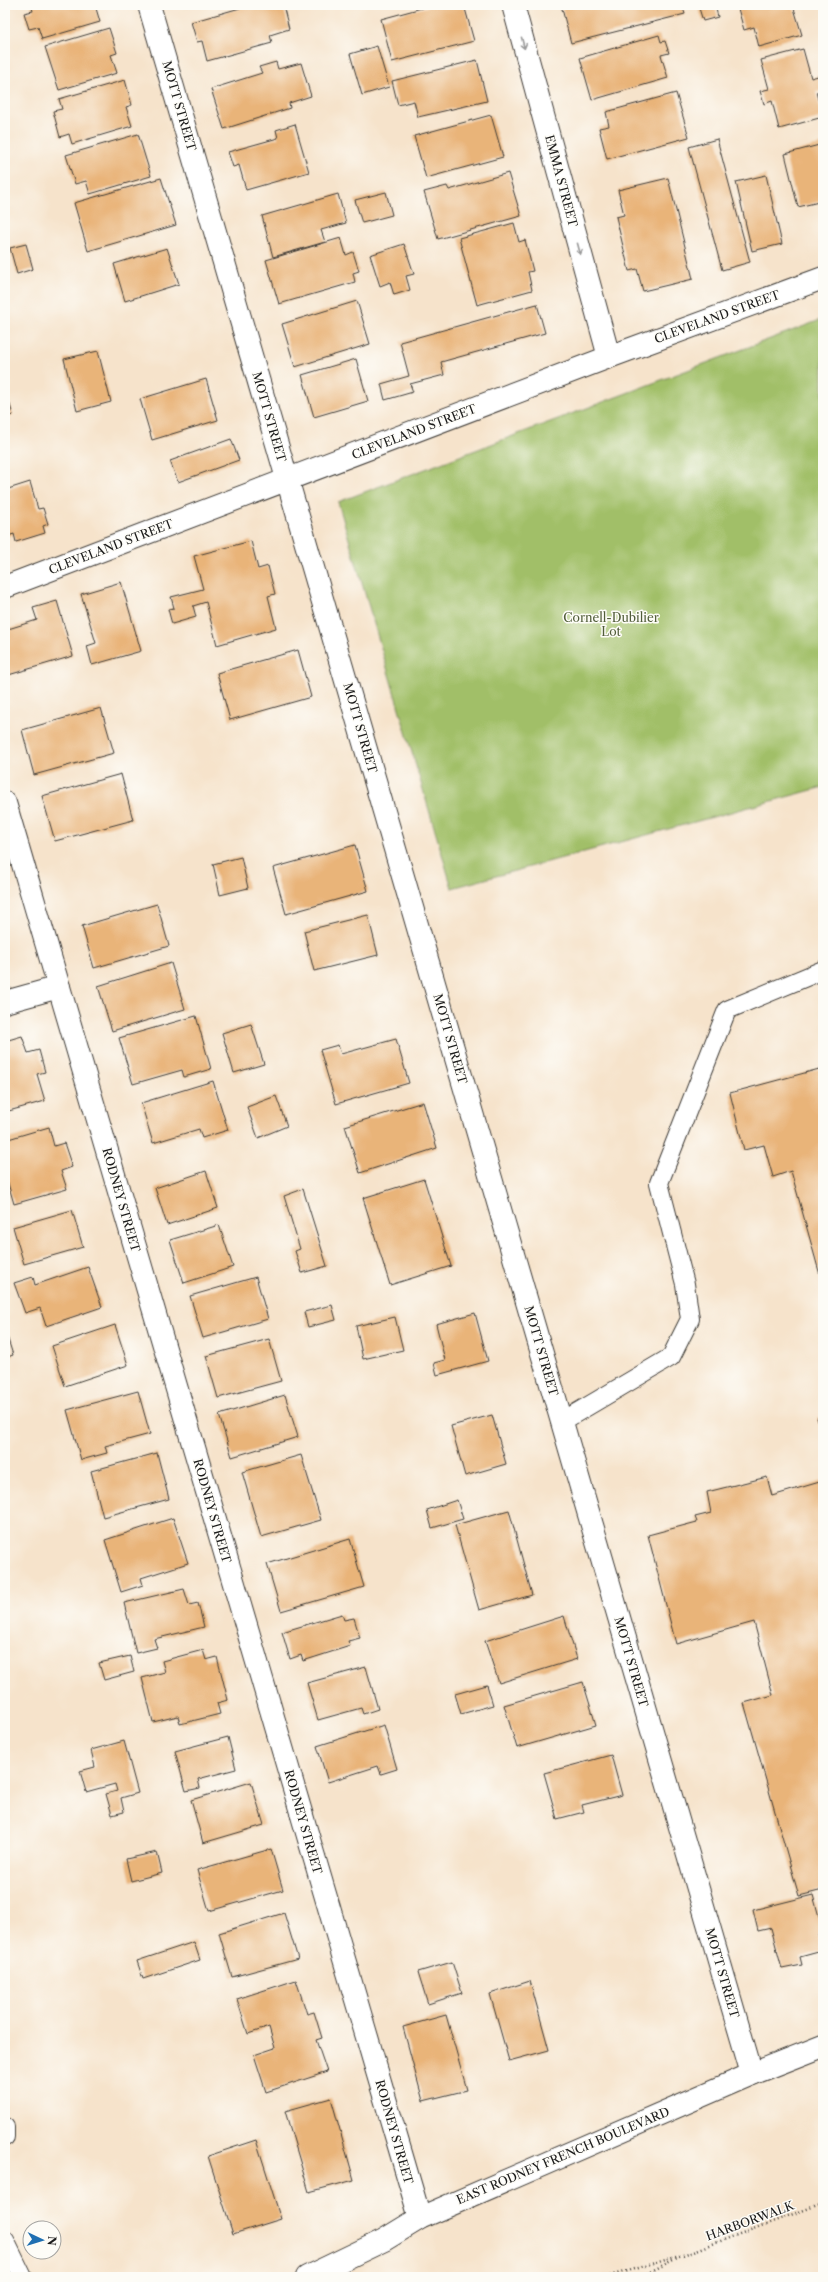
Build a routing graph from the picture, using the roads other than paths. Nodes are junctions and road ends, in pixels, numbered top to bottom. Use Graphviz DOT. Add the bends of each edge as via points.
graph roads {
  1 [pos="149,5"];
  2 [pos="513,5"];
  3 [pos="823,278"];
  4 [pos="609,357"];
  5 [pos="288,481"];
  6 [pos="5,587"];
  7 [pos="5,803"];
  8 [pos="823,970"];
  9 [pos="59,986"];
  10 [pos="5,1002"];
  11 [pos="561,1422"];
  12 [pos="823,2046"];
  13 [pos="752,2074"];
  14 [pos="5,2127"];
  15 [pos="5,2137"];
  16 [pos="420,2218"];
  17 [pos="5,2240"];
  18 [pos="23,2277"];
  19 [pos="307,2277"];
  1 -- 5 [label="street, MOTT STREET"];
  2 -- 4 [label="street, EMMA STREET, one-way"];
  3 -- 4 [label="street, CLEVELAND STREET"];
  4 -- 5 [label="street, CLEVELAND STREET"];
  5 -- 6 [label="street, CLEVELAND STREET"];
  5 -- 11 [label="street, MOTT STREET"];
  7 -- 9 [label="street, RODNEY STREET"];
  8 -- 11 [label="lane" via="727,1010 659,1183 690,1319 671,1357"];
  9 -- 10 [label="street"];
  9 -- 16 [label="street, RODNEY STREET"];
  11 -- 13 [label="street, MOTT STREET"];
  12 -- 13 [label="street, EAST RODNEY FRENCH BOULEVARD"];
  13 -- 16 [label="street, EAST RODNEY FRENCH BOULEVARD"];
  14 -- 15 [label="lane"];
  16 -- 19 [label="street, EAST RODNEY FRENCH BOULEVARD" via="384,2240"];
  17 -- 18 [label="lane"];
}
